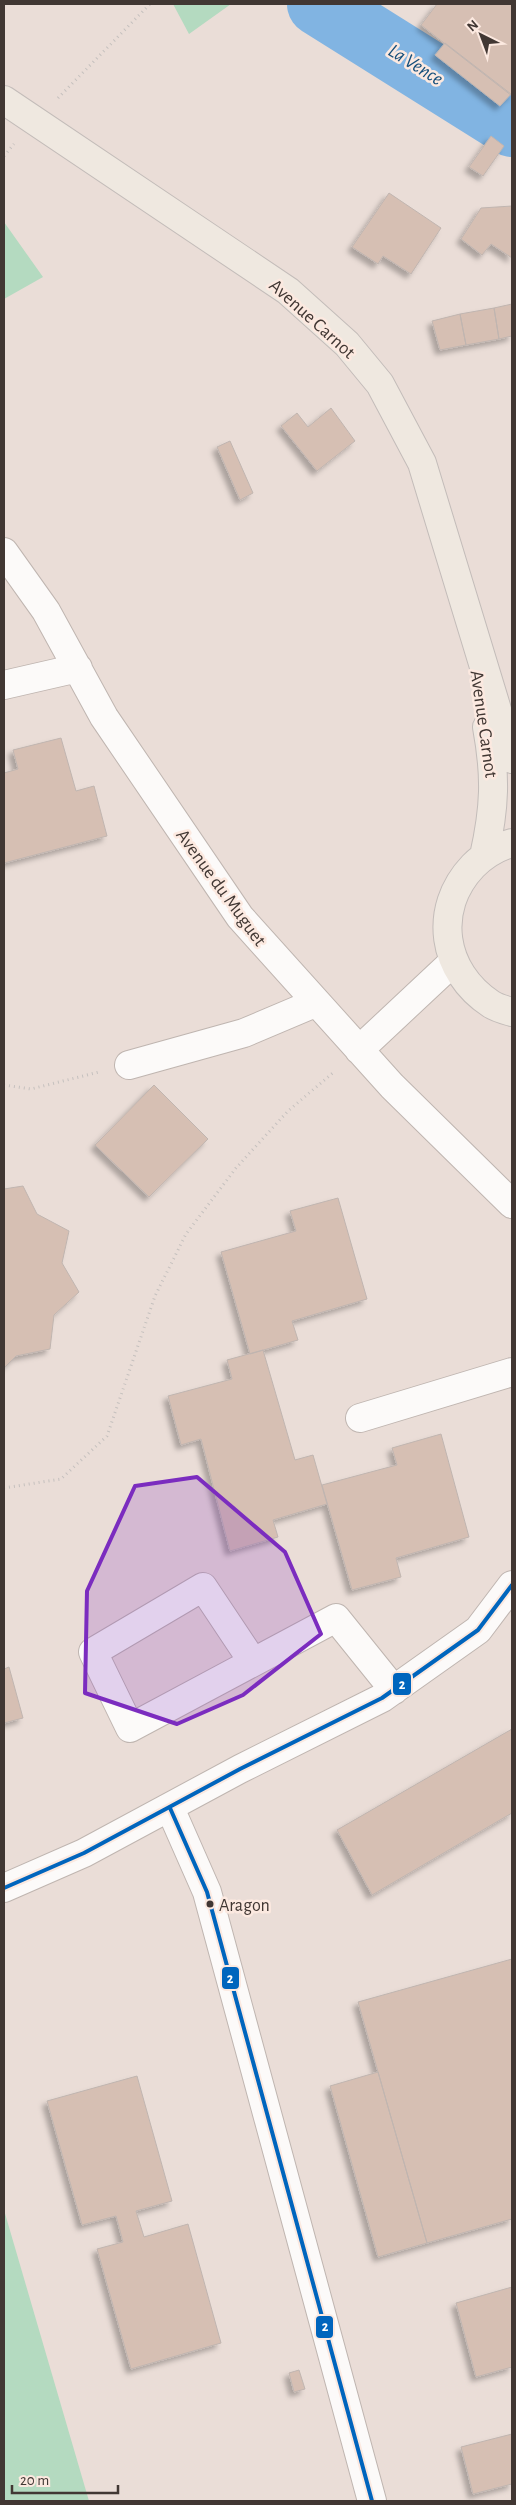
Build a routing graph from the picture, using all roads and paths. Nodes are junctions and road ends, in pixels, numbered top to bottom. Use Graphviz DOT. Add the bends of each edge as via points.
graph roads {
  1 [pos="150,4"];
  2 [pos="4,100"];
  3 [pos="35,121"];
  4 [pos="4,552"];
  5 [pos="469,622"];
  6 [pos="78,668"];
  7 [pos="4,684"];
  8 [pos="512,759"];
  9 [pos="512,843"];
  10 [pos="484,856"];
  11 [pos="453,962"];
  12 [pos="315,1004"];
  13 [pos="512,1012"];
  14 [pos="360,1050"];
  15 [pos="129,1065"];
  16 [pos="4,1085"];
  17 [pos="512,1204"];
  18 [pos="512,1372"];
  19 [pos="360,1418"];
  20 [pos="4,1488"];
  21 [pos="512,1585"];
  22 [pos="253,1662"];
  23 [pos="394,1690"];
  24 [pos="170,1808"];
  25 [pos="4,1888"];
  26 [pos="372,2501"];
  1 -- 3 [label="path"];
  2 -- 3 [label="main road, Avenue Carnot"];
  3 -- 5 [label="main road, Avenue Carnot" via="288,291 347,344 380,384 422,463"];
  4 -- 6 [label="street, Avenue du Muguet" via="46,611"];
  5 -- 8 [label="main road, Avenue Carnot"];
  5 -- 10 [label="main road, Avenue Carnot" via="494,766 492,819"];
  6 -- 7 [label="street"];
  6 -- 12 [label="street, Avenue du Muguet" via="104,717 240,917"];
  9 -- 10 [label="main road"];
  10 -- 11 [label="main road" via="463,877 450,903 446,933"];
  11 -- 13 [label="main road" via="469,987 492,1005"];
  11 -- 14 [label="street"];
  12 -- 14 [label="street, Avenue du Muguet"];
  12 -- 15 [label="street" via="244,1033"];
  14 -- 17 [label="street, Avenue du Muguet" via="392,1086"];
  14 -- 20 [label="path" via="288,1110 236,1168 186,1234 155,1296 107,1436 61,1479"];
  15 -- 16 [label="path" via="32,1089"];
  18 -- 19 [label="street"];
  21 -- 23 [label="street" via="478,1630"];
  22 -- 22 [label="street" via="130,1728 93,1652 203,1587"];
  22 -- 23 [label="street" via="336,1618"];
  23 -- 24 [label="street"];
  24 -- 25 [label="street" via="84,1853"];
  24 -- 26 [label="street" via="207,1892"];
}
